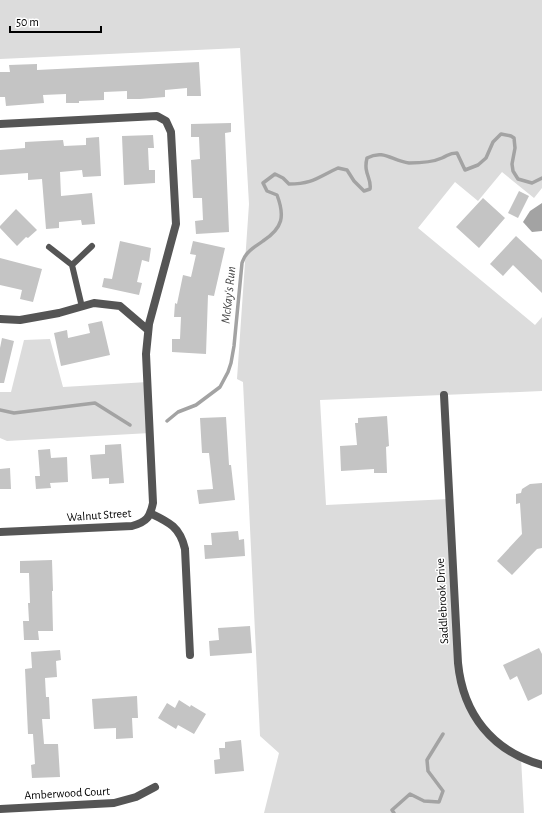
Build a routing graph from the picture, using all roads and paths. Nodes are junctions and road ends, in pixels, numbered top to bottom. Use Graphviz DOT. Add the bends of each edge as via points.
graph roads {
  1 [pos="0,124"];
  2 [pos="92,246"];
  3 [pos="49,247"];
  4 [pos="72,265"];
  5 [pos="82,307"];
  6 [pos="0,319"];
  7 [pos="148,330"];
  8 [pos="444,395"];
  9 [pos="150,513"];
  10 [pos="0,532"];
  11 [pos="190,655"];
  12 [pos="542,765"];
  13 [pos="155,787"];
  14 [pos="0,809"];
  1 -- 7 [label="street" via="157,116 166,121 171,132 176,224"];
  2 -- 4 [label="lane"];
  3 -- 4 [label="lane"];
  4 -- 5 [label="lane"];
  5 -- 6 [label="street" via="20,320"];
  5 -- 7 [label="street" via="94,303 120,306"];
  7 -- 9 [label="street" via="146,354 153,503"];
  8 -- 12 [label="street, Saddlebrook Drive" via="458,663 462,689 473,714 489,734 510,752"];
  9 -- 10 [label="street, Walnut Street" via="145,521 132,526"];
  9 -- 11 [label="street" via="169,522 182,539 185,549"];
  13 -- 14 [label="street, Amberwood Court" via="136,797 114,803"];
}
